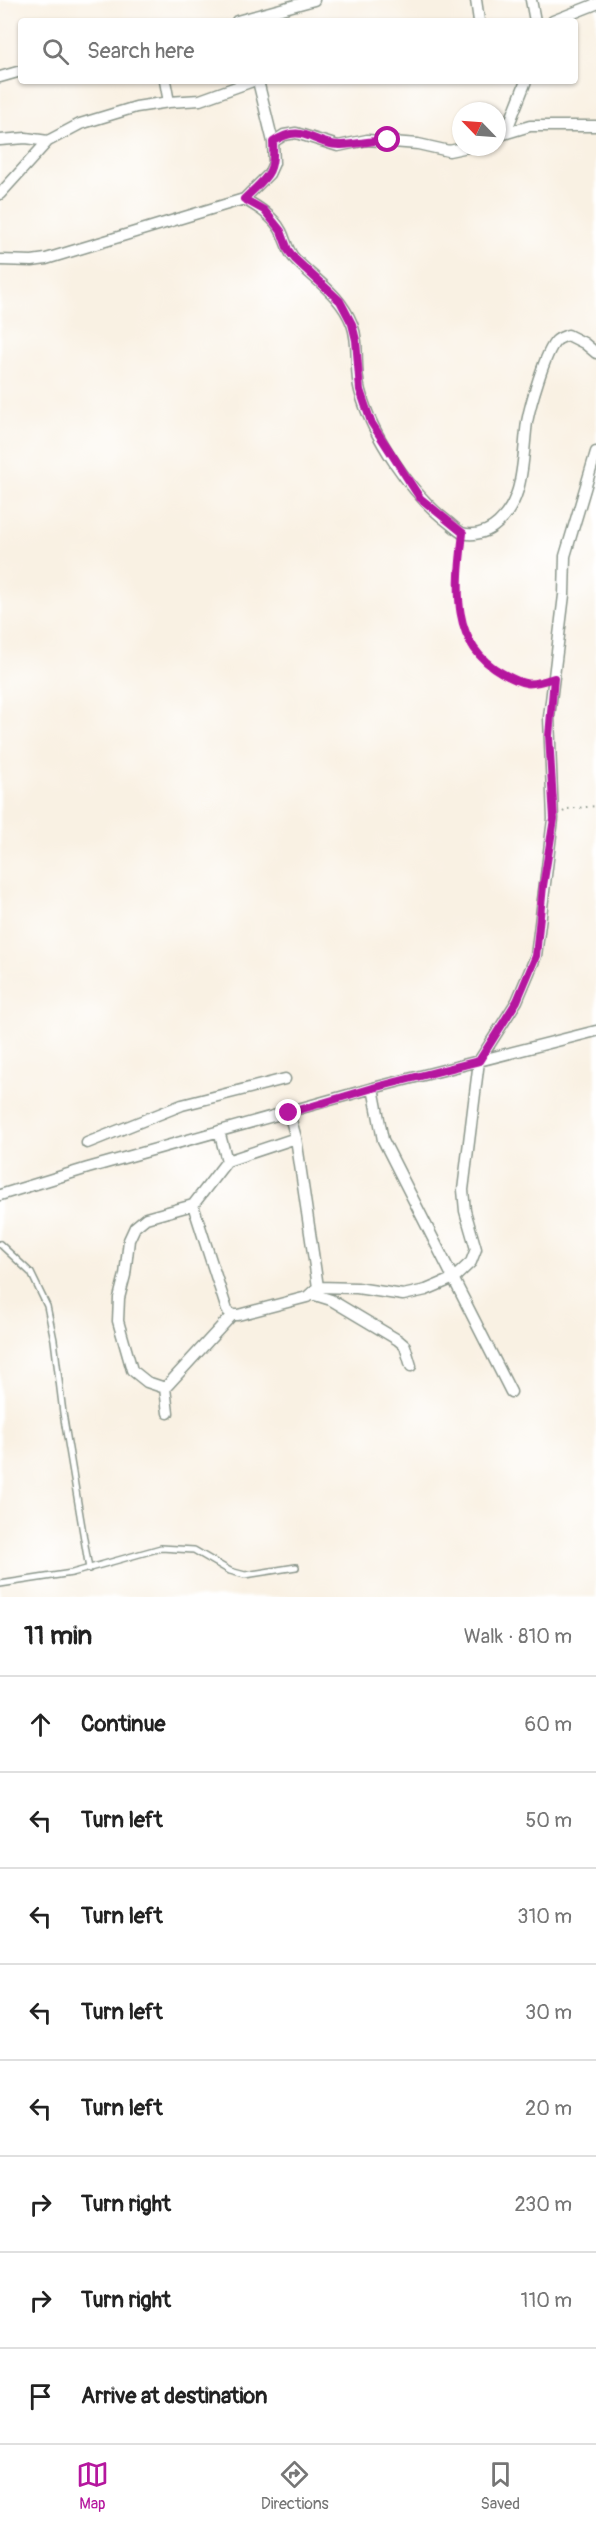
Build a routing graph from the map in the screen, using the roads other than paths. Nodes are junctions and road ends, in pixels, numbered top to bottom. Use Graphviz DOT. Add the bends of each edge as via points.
graph roads {
  1 [pos="314,0"];
  2 [pos="476,0"];
  3 [pos="531,0"];
  4 [pos="596,4"];
  5 [pos="249,18"];
  6 [pos="479,18"];
  7 [pos="534,18"];
  8 [pos="561,18"];
  9 [pos="18,73"];
  10 [pos="0,77"];
  11 [pos="166,84"];
  12 [pos="245,84"];
  13 [pos="259,84"];
  14 [pos="525,84"];
  15 [pos="169,102"];
  16 [pos="506,125"];
  17 [pos="596,126"];
  18 [pos="506,133"];
  19 [pos="0,140"];
  20 [pos="48,141"];
  21 [pos="273,142"];
  22 [pos="452,150"];
  23 [pos="0,194"];
  24 [pos="244,199"];
  25 [pos="0,260"];
  26 [pos="596,353"];
  27 [pos="596,452"];
  28 [pos="593,476"];
  29 [pos="596,1031"];
  30 [pos="479,1061"];
  31 [pos="285,1079"];
  32 [pos="373,1088"];
  33 [pos="289,1113"];
  34 [pos="219,1131"];
  35 [pos="296,1138"];
  36 [pos="87,1143"];
  37 [pos="227,1161"];
  38 [pos="0,1195"];
  39 [pos="193,1205"];
  40 [pos="0,1244"];
  41 [pos="454,1278"];
  42 [pos="315,1290"];
  43 [pos="232,1315"];
  44 [pos="411,1366"];
  45 [pos="165,1388"];
  46 [pos="511,1392"];
  47 [pos="168,1413"];
  48 [pos="296,1567"];
  49 [pos="89,1569"];
  50 [pos="0,1584"];
  1 -- 5 [label="street"];
  2 -- 6 [label="street"];
  3 -- 7 [label="street"];
  4 -- 8 [label="street"];
  9 -- 10 [label="street"];
  11 -- 15 [label="street"];
  12 -- 15 [label="street" via="200,100"];
  13 -- 21 [label="street"];
  14 -- 16 [label="street"];
  15 -- 20 [label="street" via="136,107 80,124"];
  17 -- 18 [label="street" via="531,126"];
  19 -- 20 [label="street"];
  20 -- 23 [label="street"];
  21 -- 22 [label="street" via="296,133 338,146 367,140"];
  21 -- 24 [label="street" via="274,163 269,174"];
  24 -- 25 [label="street" via="46,259"];
  24 -- 26 [label="street" via="264,210 281,231 295,259 340,301 352,324 360,390 371,422 420,498 463,533 481,534 498,523 508,509 523,471 527,421 534,395 549,350 557,339 568,335"];
  27 -- 28 [label="street"];
  28 -- 30 [label="street" via="566,556 549,736 554,819 536,956 517,1001"];
  29 -- 30 [label="street"];
  30 -- 32 [label="street"];
  30 -- 41 [label="street" via="463,1190 476,1249 471,1262"];
  31 -- 36 [label="street" via="182,1105"];
  32 -- 33 [label="street"];
  32 -- 41 [label="street" via="383,1140"];
  33 -- 34 [label="street"];
  33 -- 35 [label="street"];
  34 -- 37 [label="street"];
  34 -- 38 [label="street"];
  35 -- 37 [label="street"];
  35 -- 42 [label="street"];
  37 -- 39 [label="street"];
  39 -- 43 [label="street" via="227,1310"];
  39 -- 45 [label="street" via="146,1218 135,1227 119,1298 118,1321 132,1370 147,1382"];
  40 -- 49 [label="lane" via="31,1273 47,1306"];
  41 -- 42 [label="street" via="403,1295 357,1288"];
  41 -- 46 [label="street"];
  42 -- 43 [label="street" via="306,1297"];
  42 -- 44 [label="street" via="398,1340 405,1346"];
  43 -- 45 [label="street"];
  45 -- 47 [label="street"];
  48 -- 49 [label="lane" via="245,1575 230,1571 194,1550 178,1547 161,1548"];
  49 -- 50 [label="lane"];
}
